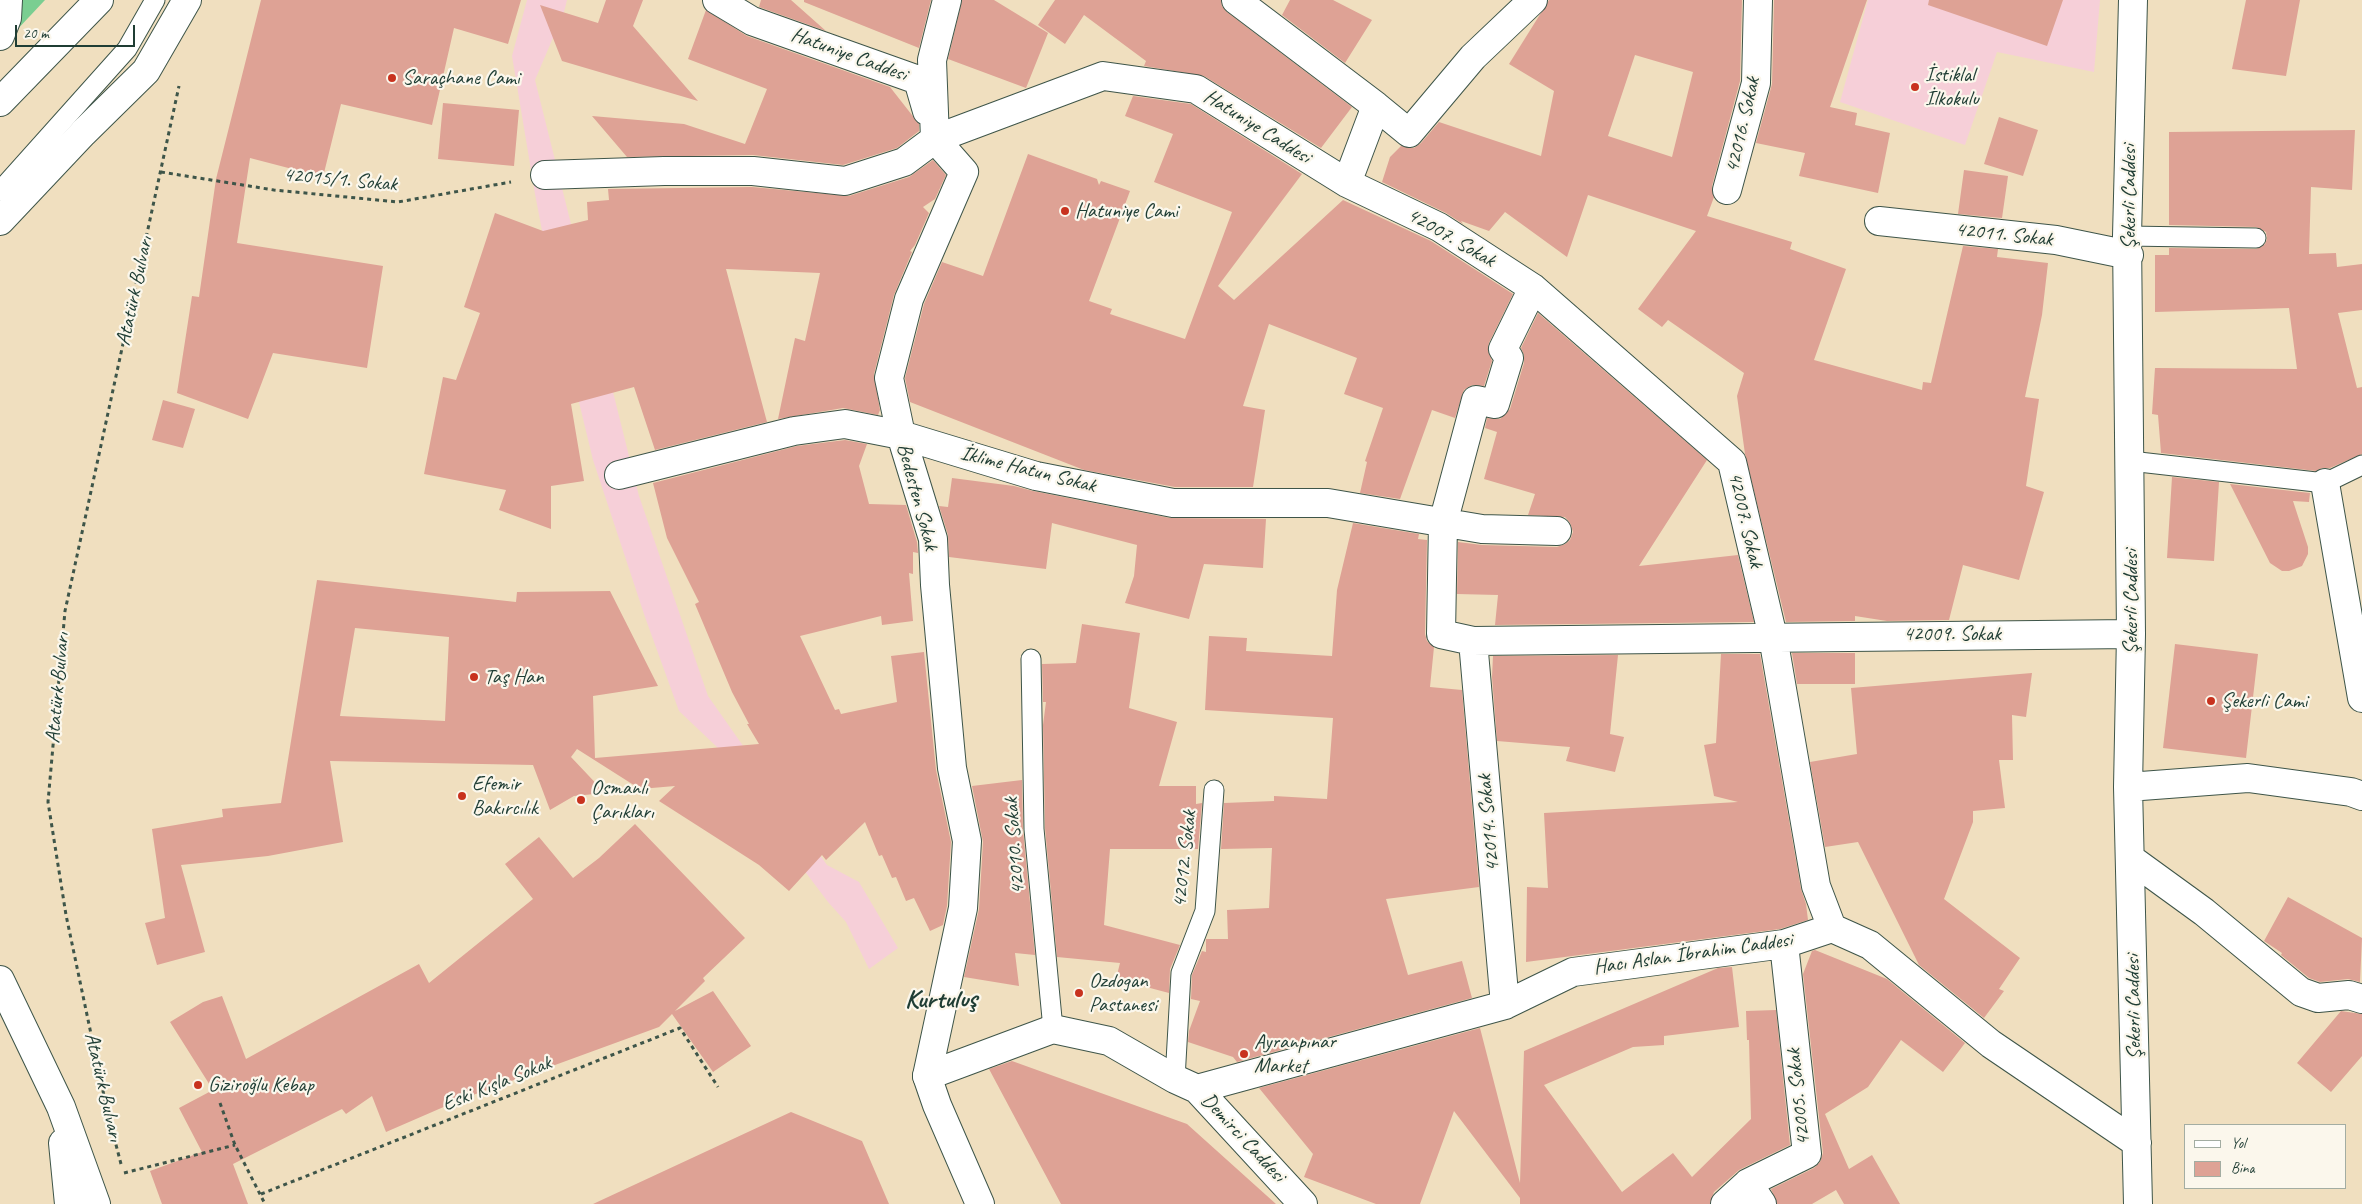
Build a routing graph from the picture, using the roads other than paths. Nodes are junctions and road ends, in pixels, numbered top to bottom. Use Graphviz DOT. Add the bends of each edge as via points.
graph roads {
  1 [pos="8,0"];
  2 [pos="99,0"];
  3 [pos="155,0"];
  4 [pos="186,0"];
  5 [pos="717,0"];
  6 [pos="947,0"];
  7 [pos="1236,0"];
  8 [pos="1533,0"];
  9 [pos="1758,0"];
  10 [pos="2133,0"];
  11 [pos="0,36"];
  12 [pos="0,102"];
  13 [pos="1376,106"];
  14 [pos="936,139"];
  15 [pos="545,175"];
  16 [pos="1347,183"];
  17 [pos="1727,190"];
  18 [pos="0,191"];
  19 [pos="0,221"];
  20 [pos="1879,221"];
  21 [pos="2256,238"];
  22 [pos="2128,245"];
  23 [pos="1532,288"];
  24 [pos="901,435"];
  25 [pos="2130,461"];
  26 [pos="2362,465"];
  27 [pos="619,475"];
  28 [pos="2325,483"];
  29 [pos="1443,523"];
  30 [pos="1557,531"];
  31 [pos="2132,634"];
  32 [pos="1773,637"];
  33 [pos="1473,640"];
  34 [pos="1031,659"];
  35 [pos="2362,698"];
  36 [pos="2128,787"];
  37 [pos="1214,790"];
  38 [pos="2362,796"];
  39 [pos="2131,859"];
  40 [pos="1832,928"];
  41 [pos="1784,944"];
  42 [pos="0,980"];
  43 [pos="2362,999"];
  44 [pos="1505,1005"];
  45 [pos="1053,1029"];
  46 [pos="927,1076"];
  47 [pos="1186,1084"];
  48 [pos="56,1098"];
  49 [pos="2137,1143"];
  50 [pos="1755,1193"];
  51 [pos="69,1204"];
  52 [pos="96,1204"];
  53 [pos="980,1204"];
  54 [pos="1303,1204"];
  55 [pos="1725,1204"];
  56 [pos="2138,1204"];
  1 -- 11 [label="street" via="7,18"];
  2 -- 12 [label="street"];
  3 -- 18 [label="lane" via="127,49"];
  4 -- 19 [label="street" via="146,71 82,133"];
  5 -- 14 [label="street, Hatuniye Caddesi" via="752,21 918,80"];
  6 -- 14 [label="street" via="932,60"];
  7 -- 13 [label="street"];
  8 -- 13 [label="street" via="1473,57 1409,133"];
  9 -- 17 [label="street, 42016. Sokak" via="1756,83"];
  10 -- 22 [label="street, Şekerli Caddesi"];
  13 -- 16 [label="street"];
  14 -- 15 [label="street" via="904,162 845,181 753,171"];
  14 -- 16 [label="street, Hatuniye Caddesi" via="1103,76 1196,89"];
  14 -- 24 [label="street, Bedesten Sokak" via="964,172 909,298 888,378"];
  16 -- 23 [label="street, 42007. Sokak" via="1438,227"];
  20 -- 22 [label="street, 42011. Sokak"];
  21 -- 22 [label="lane"];
  22 -- 25 [label="street, Şekerli Caddesi"];
  23 -- 29 [label="street" via="1503,349 1509,358 1495,404 1476,400"];
  23 -- 32 [label="street, 42007. Sokak" via="1732,462"];
  24 -- 27 [label="street, İklime Hatun Sokak" via="845,424 802,430"];
  24 -- 29 [label="street, İklime Hatun Sokak" via="1036,476 1173,503 1328,503"];
  24 -- 46 [label="street, Bedesten Sokak" via="933,539 952,768 967,841 963,908"];
  25 -- 28 [label="lane"];
  25 -- 31 [label="street, Şekerli Caddesi"];
  26 -- 28 [label="lane"];
  28 -- 35 [label="street"];
  29 -- 30 [label="street, İklime Hatun Sokak" via="1482,529"];
  29 -- 33 [label="street, 42009. Sokak" via="1441,634"];
  31 -- 32 [label="street, 42009. Sokak"];
  31 -- 36 [label="street, Şekerli Caddesi"];
  32 -- 33 [label="street, 42009. Sokak"];
  32 -- 40 [label="street, 42007. Sokak" via="1816,886"];
  33 -- 44 [label="street, 42014. Sokak"];
  34 -- 45 [label="lane, 42010. Sokak" via="1034,830"];
  36 -- 38 [label="street" via="2248,778"];
  36 -- 39 [label="street, Şekerli Caddesi"];
  37 -- 47 [label="lane, 42012. Sokak" via="1205,911 1181,973"];
  39 -- 43 [label="street" via="2204,912 2301,992 2318,998 2349,996"];
  39 -- 49 [label="street, Şekerli Caddesi"];
  40 -- 41 [label="street, Hacı Aslan İbrahim Caddesi"];
  40 -- 49 [label="street" via="1870,944 1991,1044"];
  41 -- 44 [label="street, Hacı Aslan İbrahim Caddesi" via="1572,972"];
  41 -- 50 [label="street, 42005. Sokak" via="1807,1154"];
  42 -- 48 [label="street, Atatürk Bulvarı"];
  44 -- 47 [label="street, Hacı Aslan İbrahim Caddesi"];
  45 -- 46 [label="street"];
  45 -- 47 [label="street, Demirci Caddesi" via="1109,1041"];
  46 -- 53 [label="street" via="936,1105"];
  47 -- 54 [label="street, Demirci Caddesi"];
  48 -- 51 [label="street"];
  48 -- 52 [label="street, Atatürk Bulvarı"];
  49 -- 56 [label="street, Şekerli Caddesi"];
  50 -- 55 [label="street, 42005. Sokak"];
}
